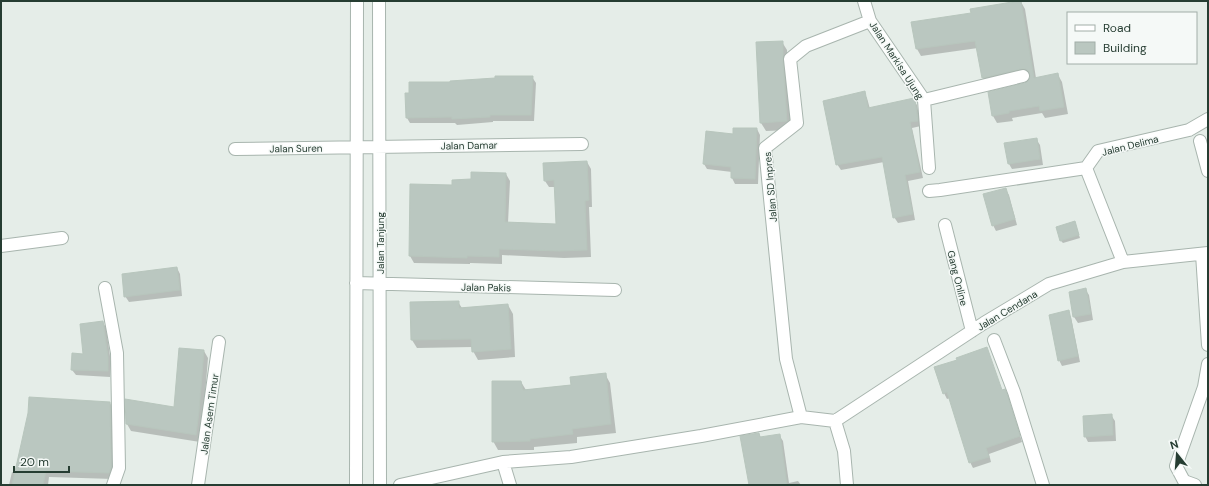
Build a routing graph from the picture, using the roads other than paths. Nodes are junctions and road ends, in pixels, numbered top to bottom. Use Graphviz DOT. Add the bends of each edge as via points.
graph roads {
  1 [pos="357,1"];
  2 [pos="379,1"];
  3 [pos="864,1"];
  4 [pos="870,21"];
  5 [pos="1023,76"];
  6 [pos="924,100"];
  7 [pos="1208,119"];
  8 [pos="1200,141"];
  9 [pos="582,144"];
  10 [pos="357,147"];
  11 [pos="380,147"];
  12 [pos="235,149"];
  13 [pos="929,168"];
  14 [pos="1086,168"];
  15 [pos="1208,171"];
  16 [pos="929,191"];
  17 [pos="945,225"];
  18 [pos="62,238"];
  19 [pos="1,246"];
  20 [pos="1205,253"];
  21 [pos="1123,262"];
  22 [pos="356,283"];
  23 [pos="380,284"];
  24 [pos="105,288"];
  25 [pos="615,290"];
  26 [pos="972,331"];
  27 [pos="994,340"];
  28 [pos="219,342"];
  29 [pos="1208,344"];
  30 [pos="1208,364"];
  31 [pos="801,417"];
  32 [pos="835,421"];
  33 [pos="503,462"];
  34 [pos="113,485"];
  35 [pos="198,485"];
  36 [pos="356,485"];
  37 [pos="380,485"];
  38 [pos="400,485"];
  39 [pos="510,485"];
  40 [pos="847,485"];
  41 [pos="1043,485"];
  42 [pos="1195,485"];
  1 -- 10 [label="street"];
  2 -- 11 [label="street, Jalan Tanjung"];
  3 -- 4 [label="street, Jalan Markisa Ujung"];
  4 -- 6 [label="street, Jalan Markisa Ujung"];
  4 -- 31 [label="street, Jalan SD Inpres" via="806,46 790,59 797,123 765,148 786,359"];
  5 -- 6 [label="street"];
  6 -- 13 [label="street, Jalan Markisa Ujung"];
  7 -- 14 [label="street, Jalan Delima" via="1189,130 1098,151"];
  8 -- 15 [label="street"];
  9 -- 11 [label="street, Jalan Damar"];
  10 -- 11 [label="street, Jalan Damar"];
  10 -- 12 [label="street, Jalan Suren"];
  10 -- 22 [label="street"];
  11 -- 23 [label="street, Jalan Tanjung"];
  14 -- 16 [label="street"];
  14 -- 21 [label="street"];
  17 -- 26 [label="street, Gang Online"];
  18 -- 19 [label="street"];
  20 -- 21 [label="street, Jalan Cendana"];
  20 -- 29 [label="street"];
  21 -- 26 [label="street, Jalan Cendana" via="1049,284"];
  22 -- 23 [label="street, Jalan Pakis"];
  22 -- 36 [label="street"];
  23 -- 25 [label="street, Jalan Pakis"];
  23 -- 37 [label="street, Jalan Tanjung"];
  24 -- 34 [label="street" via="117,353 119,468"];
  26 -- 32 [label="street, Jalan Cendana"];
  27 -- 41 [label="street" via="1014,392"];
  28 -- 35 [label="street, Jalan Asem Timur"];
  30 -- 42 [label="street" via="1204,386 1176,466 1184,481"];
  31 -- 32 [label="street"];
  31 -- 33 [label="street" via="571,457"];
  32 -- 40 [label="street" via="844,451"];
  33 -- 38 [label="street"];
  33 -- 39 [label="street"];
}
